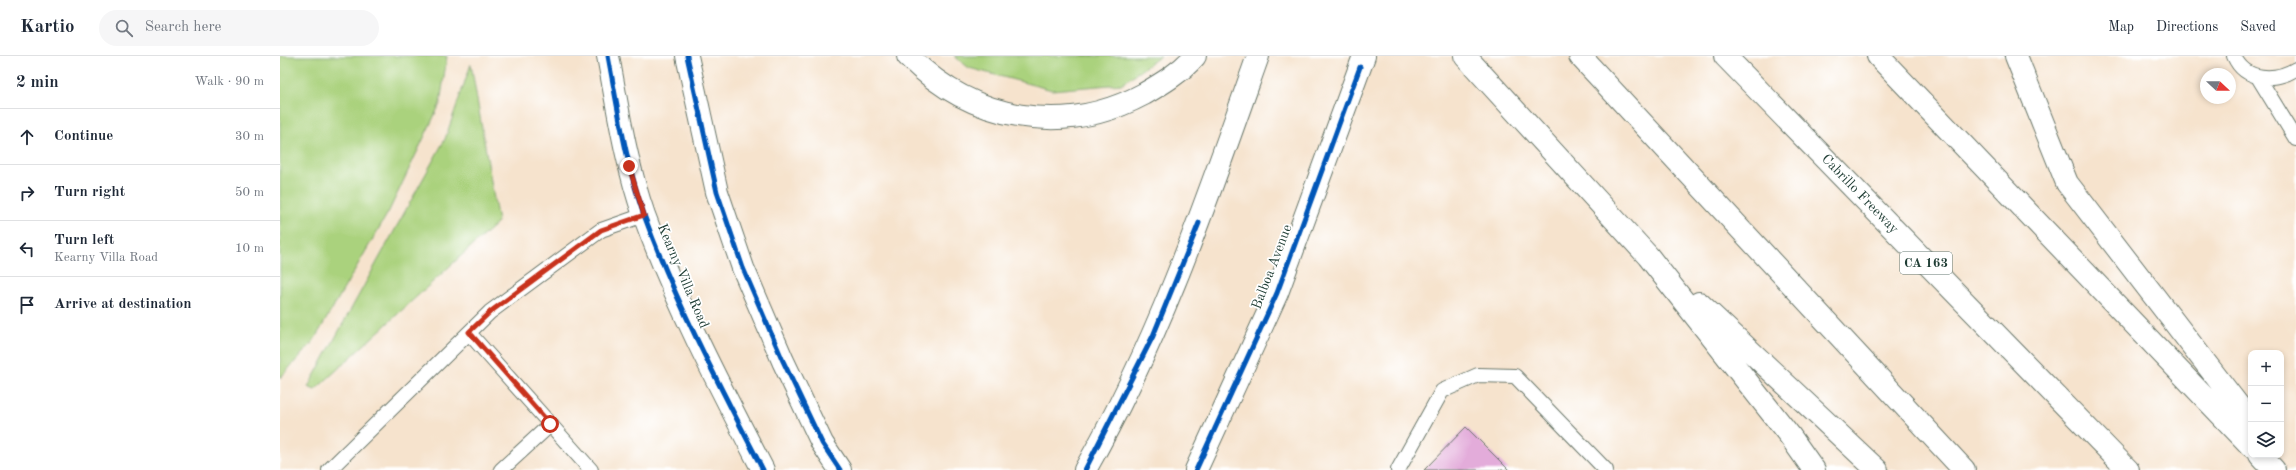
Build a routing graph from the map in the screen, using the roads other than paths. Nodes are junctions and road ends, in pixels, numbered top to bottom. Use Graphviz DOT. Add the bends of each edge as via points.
graph roads {
  1 [pos="608,56"];
  2 [pos="687,56"];
  3 [pos="908,56"];
  4 [pos="1195,56"];
  5 [pos="1258,56"];
  6 [pos="1465,56"];
  7 [pos="1580,56"];
  8 [pos="1725,56"];
  9 [pos="1878,56"];
  10 [pos="2016,56"];
  11 [pos="2234,56"];
  12 [pos="1362,62"];
  13 [pos="2293,74"];
  14 [pos="2258,77"];
  15 [pos="2296,139"];
  16 [pos="644,215"];
  17 [pos="1648,256"];
  18 [pos="469,332"];
  19 [pos="2248,418"];
  20 [pos="550,424"];
  21 [pos="2248,443"];
  22 [pos="2263,458"];
  23 [pos="2279,458"];
  24 [pos="329,470"];
  25 [pos="501,470"];
  26 [pos="591,470"];
  27 [pos="763,470"];
  28 [pos="840,470"];
  29 [pos="1085,470"];
  30 [pos="1196,470"];
  31 [pos="1398,470"];
  32 [pos="1606,470"];
  33 [pos="1814,470"];
  34 [pos="1877,470"];
  35 [pos="1964,470"];
  36 [pos="2128,470"];
  37 [pos="2274,470"];
  38 [pos="2288,470"];
  1 -- 16 [label="main road, Kearny Villa Road" via="629,166"];
  2 -- 28 [label="main road" via="717,192 743,268 822,443"];
  3 -- 4 [label="main road" via="942,84 978,104 1011,114 1046,118 1080,116 1114,108 1153,89 1183,69"];
  5 -- 29 [label="main road" via="1199,223 1153,336"];
  6 -- 17 [label="main road"];
  7 -- 35 [label="main road"];
  8 -- 36 [label="main road, Cabrillo Freeway / CA 163"];
  9 -- 21 [label="main road"];
  10 -- 19 [label="main road" via="2067,183"];
  11 -- 14 [label="lane" via="2246,70"];
  12 -- 30 [label="main road, Balboa Avenue" via="1277,293"];
  13 -- 14 [label="lane" via="2272,78"];
  14 -- 15 [label="lane"];
  16 -- 18 [label="lane" via="601,230 490,312"];
  16 -- 27 [label="main road, Kearny Villa Road" via="678,298"];
  17 -- 33 [label="main road"];
  17 -- 34 [label="main road"];
  18 -- 20 [label="lane"];
  18 -- 24 [label="lane"];
  20 -- 25 [label="lane"];
  20 -- 26 [label="lane"];
  22 -- 37 [label="main road"];
  23 -- 38 [label="main road"];
  31 -- 32 [label="lane" via="1442,392 1478,376 1515,376"];
}
